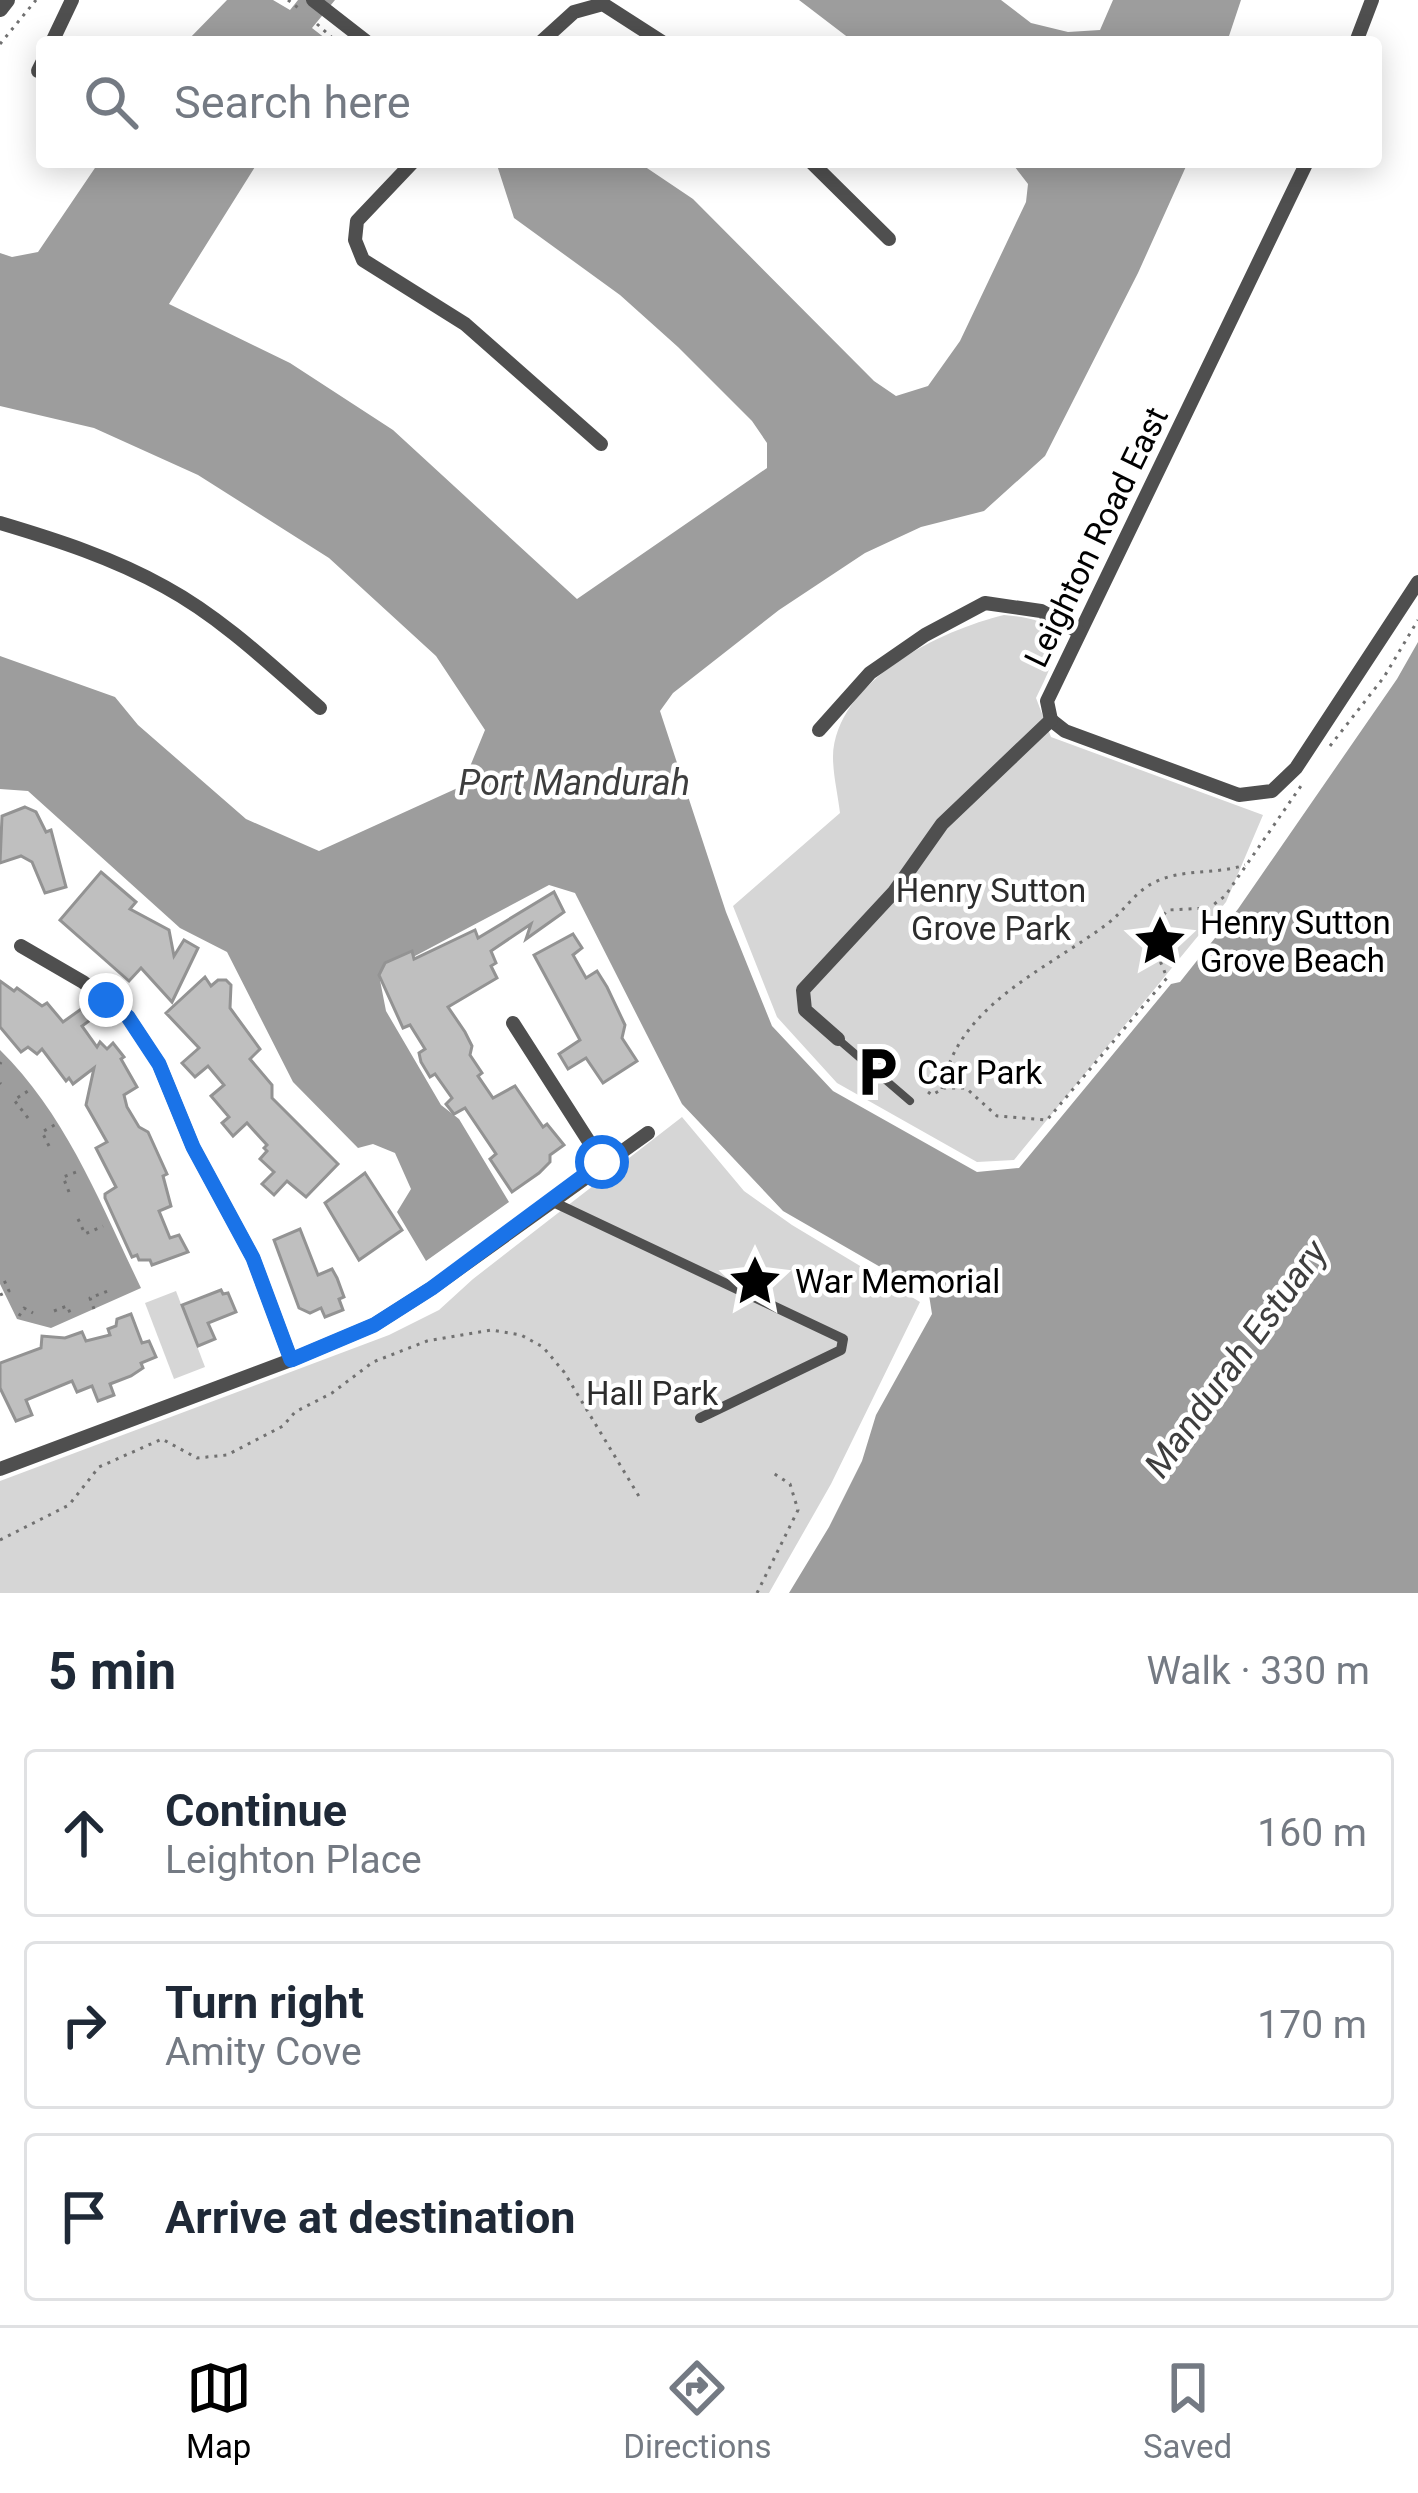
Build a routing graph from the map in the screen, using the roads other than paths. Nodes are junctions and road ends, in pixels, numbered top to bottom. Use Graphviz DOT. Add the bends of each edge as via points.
graph roads {
  1 [pos="7,0"];
  2 [pos="73,0"];
  3 [pos="313,0"];
  4 [pos="1372,0"];
  5 [pos="0,9"];
  6 [pos="55,36"];
  7 [pos="359,36"];
  8 [pos="548,36"];
  9 [pos="653,36"];
  10 [pos="1358,36"];
  11 [pos="407,168"];
  12 [pos="817,168"];
  13 [pos="1303,168"];
  14 [pos="889,239"];
  15 [pos="601,444"];
  16 [pos="0,523"];
  17 [pos="1418,582"];
  18 [pos="1079,632"];
  19 [pos="320,707"];
  20 [pos="1051,720"];
  21 [pos="819,730"];
  22 [pos="21,946"];
  23 [pos="513,1023"];
  24 [pos="838,1039"];
  25 [pos="910,1101"];
  26 [pos="648,1132"];
  27 [pos="602,1162"];
  28 [pos="553,1202"];
  29 [pos="291,1360"];
  30 [pos="700,1418"];
  31 [pos="0,1469"];
  1 -- 5 [label="street"];
  2 -- 6 [label="street"];
  3 -- 7 [label="street"];
  4 -- 10 [label="street"];
  8 -- 9 [label="street" via="574,12 604,4"];
  11 -- 15 [label="street" via="357,221 363,260 465,324"];
  12 -- 14 [label="street"];
  13 -- 18 [label="street, Leighton Road East"];
  16 -- 19 [label="street" via="168,588"];
  17 -- 20 [label="street" via="1296,768 1272,791 1239,795"];
  18 -- 20 [label="street, Leighton Road East" via="1047,701"];
  18 -- 21 [label="street" via="1041,611 985,603 870,673"];
  20 -- 24 [label="street, Leighton Road East" via="942,824 894,892 803,990 805,1010"];
  22 -- 29 [label="street" via="128,1017 253,1258"];
  23 -- 27 [label="street"];
  24 -- 25 [label="lane, Leighton Road East"];
  26 -- 27 [label="street"];
  27 -- 28 [label="street"];
  28 -- 29 [label="street" via="374,1325"];
  28 -- 30 [label="street" via="843,1339 841,1350"];
  29 -- 31 [label="street"];
}
